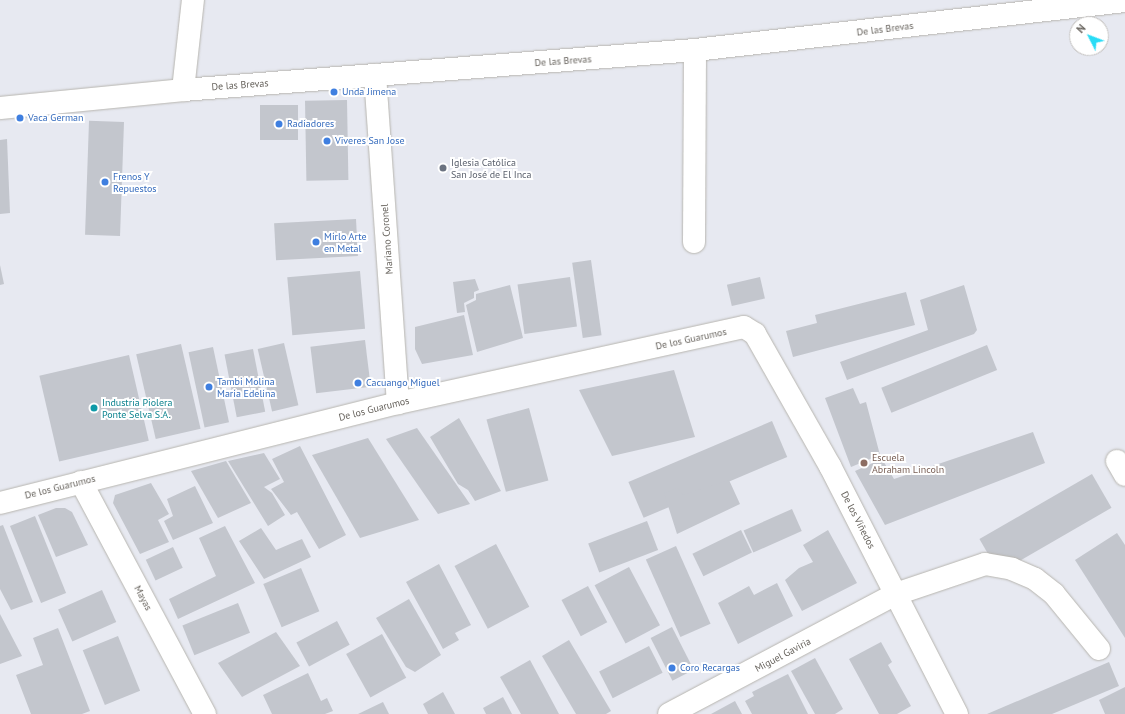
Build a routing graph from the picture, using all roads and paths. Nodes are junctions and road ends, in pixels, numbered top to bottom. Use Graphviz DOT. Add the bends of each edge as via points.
graph roads {
  1 [pos="192,0"];
  2 [pos="1125,1"];
  3 [pos="695,50"];
  4 [pos="375,75"];
  5 [pos="183,90"];
  6 [pos="0,108"];
  7 [pos="694,242"];
  8 [pos="751,330"];
  9 [pos="398,403"];
  10 [pos="81,482"];
  11 [pos="0,503"];
  12 [pos="896,594"];
  13 [pos="1099,649"];
  14 [pos="205,714"];
  15 [pos="669,714"];
  16 [pos="957,714"];
  1 -- 5 [label="street"];
  2 -- 3 [label="street, De las Brevas"];
  3 -- 4 [label="street, De las Brevas"];
  3 -- 7 [label="street"];
  4 -- 5 [label="street, De las Brevas"];
  4 -- 9 [label="street, Mariano Coronel"];
  5 -- 6 [label="street, De las Brevas"];
  8 -- 9 [label="street, De los Guarumos" via="744,327"];
  8 -- 12 [label="street, De los Viñedos" via="830,466"];
  9 -- 10 [label="street, De los Guarumos"];
  10 -- 11 [label="street, De los Guarumos"];
  10 -- 14 [label="street, Mayas"];
  12 -- 13 [label="street, Miguel Gaviria" via="985,564 1012,569 1035,579 1054,594"];
  12 -- 15 [label="street, Miguel Gaviria"];
  12 -- 16 [label="street, De los Viñedos"];
}
